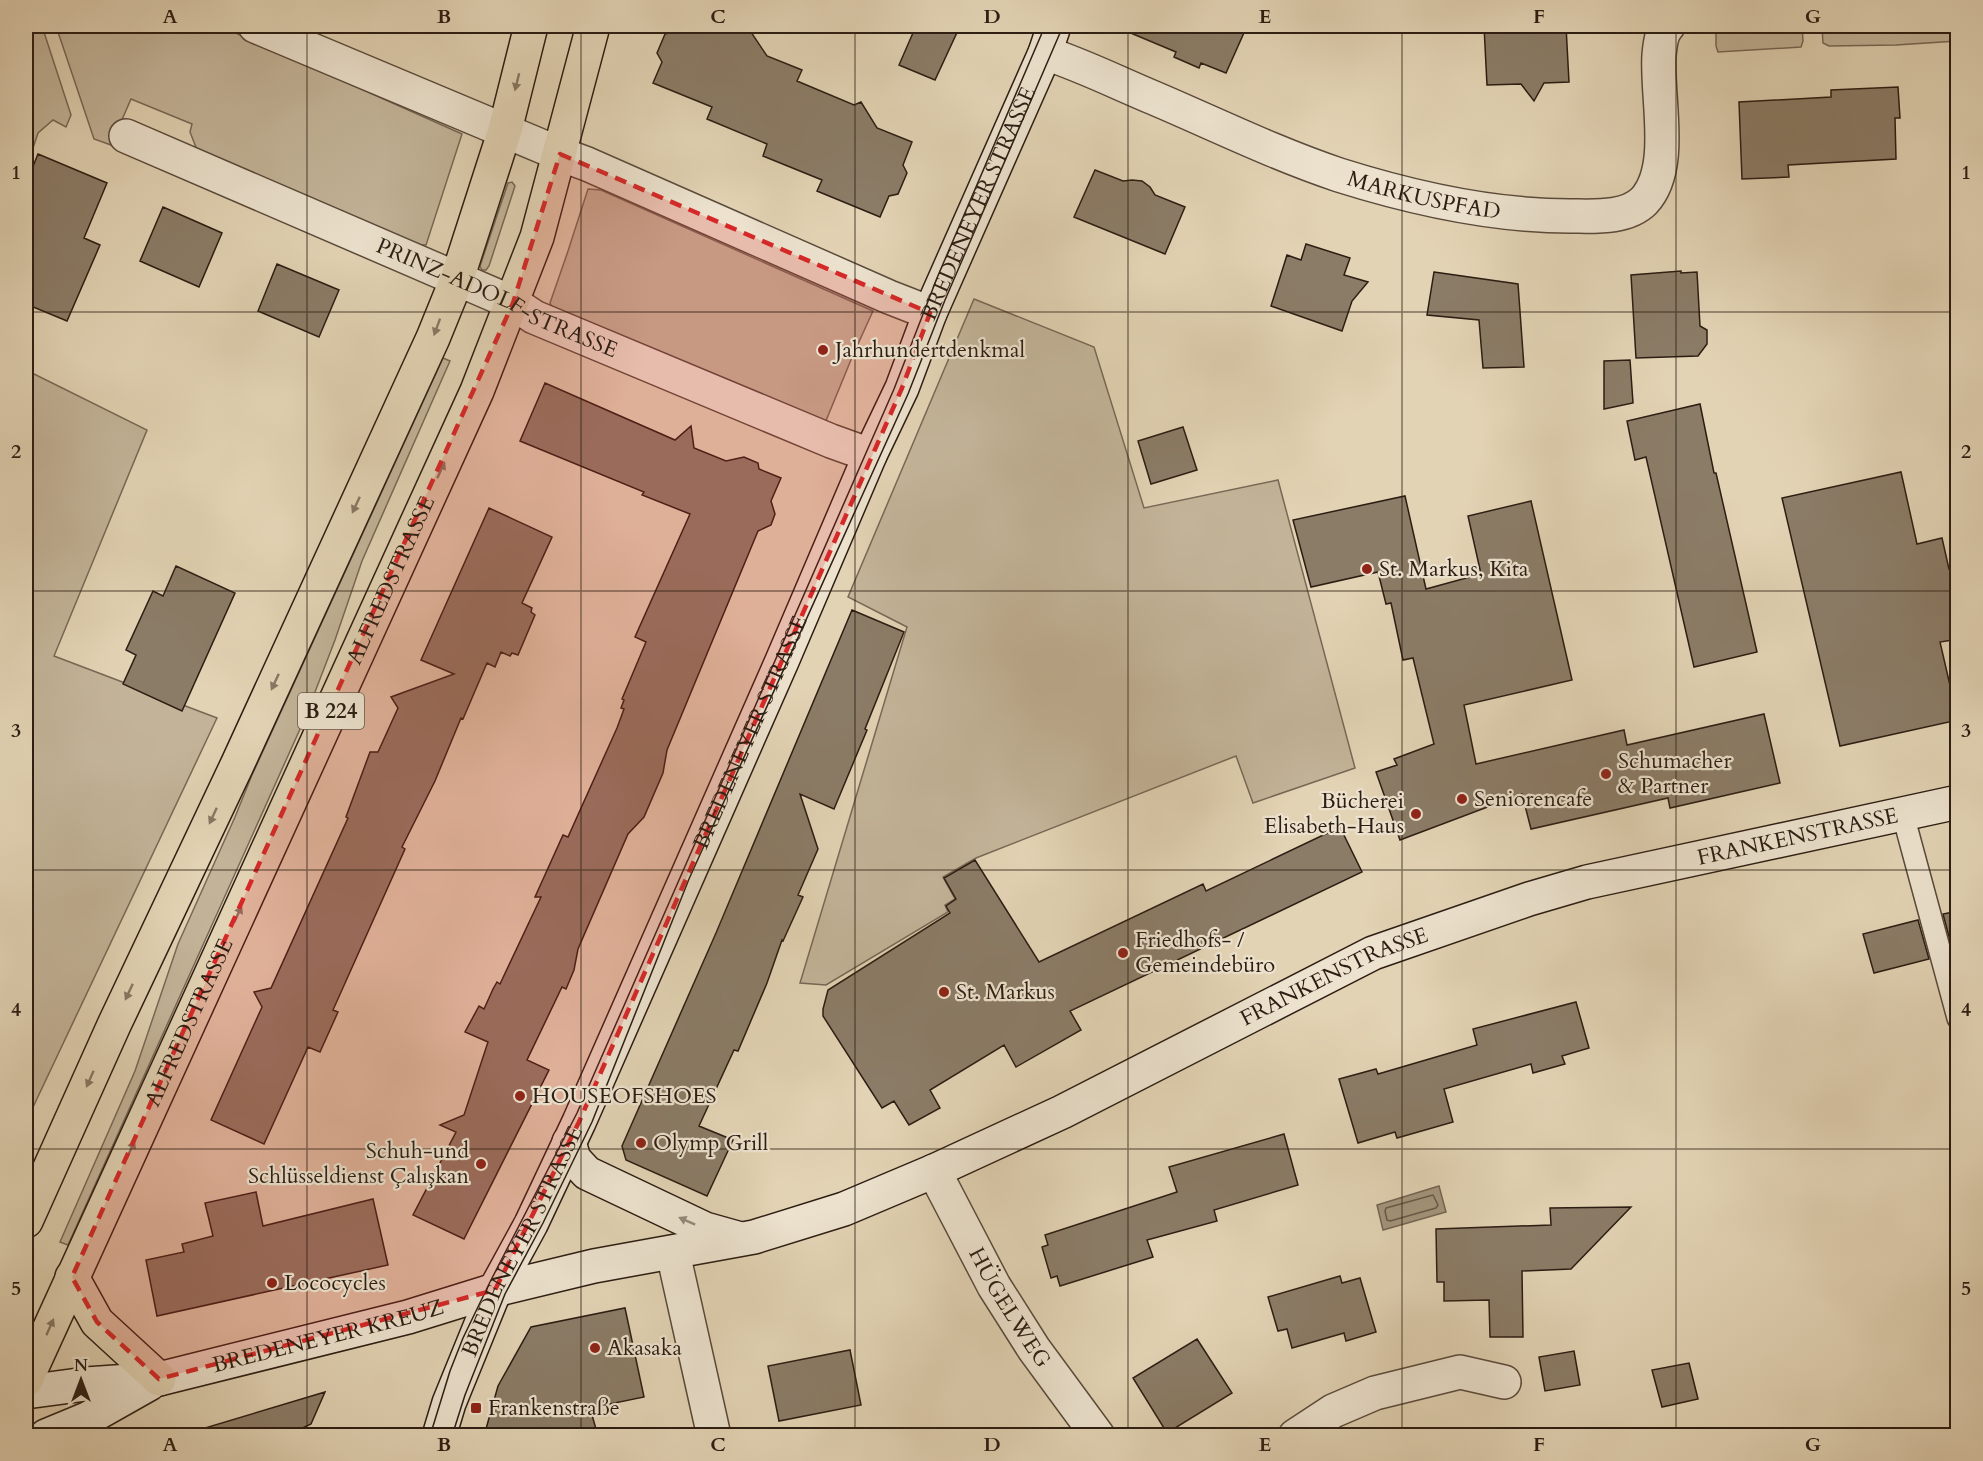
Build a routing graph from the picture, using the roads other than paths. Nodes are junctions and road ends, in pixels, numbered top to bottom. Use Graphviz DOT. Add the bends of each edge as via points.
graph roads {
  1 [pos="255,26"];
  2 [pos="531,26"];
  3 [pos="593,26"];
  4 [pos="1668,26"];
  5 [pos="1050,39"];
  6 [pos="505,130"];
  7 [pos="126,136"];
  8 [pos="560,154"];
  9 [pos="457,279"];
  10 [pos="513,303"];
  11 [pos="930,313"];
  12 [pos="870,455"];
  13 [pos="1958,802"];
  14 [pos="1903,815"];
  15 [pos="1958,1018"];
  16 [pos="569,1142"];
  17 [pos="934,1172"];
  18 [pos="26,1221"];
  19 [pos="742,1239"];
  20 [pos="673,1253"];
  21 [pos="72,1277"];
  22 [pos="495,1290"];
  23 [pos="159,1379"];
  24 [pos="26,1380"];
  25 [pos="1504,1382"];
  26 [pos="26,1392"];
  27 [pos="46,1436"];
  28 [pos="439,1436"];
  29 [pos="714,1436"];
  30 [pos="1098,1436"];
  31 [pos="1295,1436"];
  1 -- 6 [label="street"];
  2 -- 6 [label="main road, B 224, one-way"];
  3 -- 8 [label="main road, ALFREDSTRASSE / B 224"];
  4 -- 5 [label="street, MARKUSPFAD" via="1660,44 1662,141 1654,188 1642,202 1624,212 1601,216 1552,216 1475,208 1402,193 1338,174"];
  5 -- 11 [label="street, BREDENEYER STRASSE"];
  6 -- 8 [label="street"];
  6 -- 9 [label="main road, B 224"];
  7 -- 9 [label="street, PRINZ-ADOLF-STRASSE"];
  8 -- 10 [label="main road, ALFREDSTRASSE / B 224" via="537,237"];
  8 -- 11 [label="street"];
  9 -- 10 [label="street, PRINZ-ADOLF-STRASSE"];
  9 -- 18 [label="main road, B 224, one-way"];
  10 -- 12 [label="street, PRINZ-ADOLF-STRASSE" via="534,317"];
  21 -- 10 [label="main road, ALFREDSTRASSE / B 224, one-way" via="467,413"];
  11 -- 12 [label="street, BREDENEYER STRASSE" via="902,388"];
  12 -- 16 [label="street, BREDENEYER STRASSE"];
  13 -- 14 [label="street, FRANKENSTRASSE"];
  14 -- 15 [label="lane"];
  14 -- 17 [label="street, FRANKENSTRASSE" via="1587,882 1373,953 1062,1112"];
  19 -- 16 [label="street, one-way" via="705,1229 586,1173 574,1159"];
  16 -- 22 [label="street, BREDENEYER STRASSE"];
  17 -- 19 [label="street, FRANKENSTRASSE" via="844,1209"];
  17 -- 30 [label="street, HÜGELWEG" via="994,1286 1034,1349"];
  19 -- 20 [label="street, FRANKENSTRASSE"];
  20 -- 22 [label="street, FRANKENSTRASSE" via="594,1266"];
  20 -- 29 [label="street"];
  21 -- 23 [label="main road" via="97,1322"];
  24 -- 21 [label="main road, ALFREDSTRASSE / B 224, one-way"];
  22 -- 23 [label="street, BREDENEYER KREUZ" via="408,1317"];
  22 -- 28 [label="street, BREDENEYER STRASSE"];
  23 -- 26 [label="street, BREDENEYER KREUZ"];
  23 -- 27 [label="street, BREDENEYER KREUZ" via="87,1419"];
  25 -- 31 [label="street" via="1460,1372 1376,1393 1333,1411"];
}
